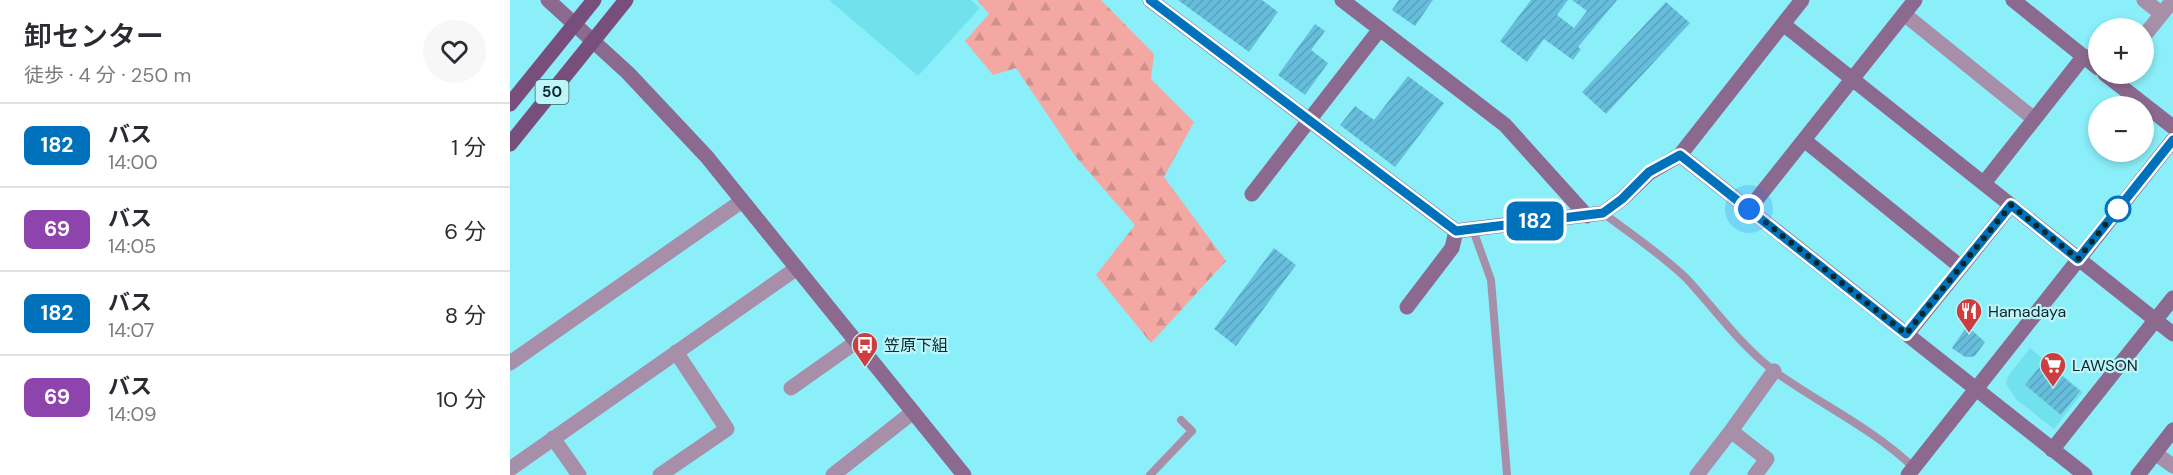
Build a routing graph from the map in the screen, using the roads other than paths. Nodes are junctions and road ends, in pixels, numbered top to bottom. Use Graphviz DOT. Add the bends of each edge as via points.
graph roads {
  1 [pos="548,0"];
  2 [pos="594,0"];
  3 [pos="626,0"];
  4 [pos="1150,0"];
  5 [pos="1342,0"];
  6 [pos="1802,0"];
  7 [pos="1915,0"];
  8 [pos="2013,0"];
  9 [pos="2144,0"];
  10 [pos="2173,0"];
  11 [pos="1904,14"];
  12 [pos="2162,14"];
  13 [pos="574,23"];
  14 [pos="1783,24"];
  15 [pos="2154,24"];
  16 [pos="1380,29"];
  17 [pos="593,40"];
  18 [pos="2084,56"];
  19 [pos="2088,59"];
  20 [pos="1852,79"];
  21 [pos="2120,84"];
  22 [pos="510,104"];
  23 [pos="2034,119"];
  24 [pos="1309,120"];
  25 [pos="2173,127"];
  26 [pos="1804,140"];
  27 [pos="2173,140"];
  28 [pos="510,144"];
  29 [pos="1680,155"];
  30 [pos="1984,183"];
  31 [pos="1252,194"];
  32 [pos="742,201"];
  33 [pos="2011,205"];
  34 [pos="1749,209"];
  35 [pos="1603,213"];
  36 [pos="1587,216"];
  37 [pos="1473,230"];
  38 [pos="1456,231"];
  39 [pos="2078,259"];
  40 [pos="1961,267"];
  41 [pos="797,268"];
  42 [pos="2173,297"];
  43 [pos="1407,307"];
  44 [pos="2155,320"];
  45 [pos="1906,334"];
  46 [pos="2173,334"];
  47 [pos="856,342"];
  48 [pos="676,352"];
  49 [pos="510,363"];
  50 [pos="1774,370"];
  51 [pos="790,388"];
  52 [pos="1975,388"];
  53 [pos="913,412"];
  54 [pos="1181,420"];
  55 [pos="2173,430"];
  56 [pos="1731,431"];
  57 [pos="553,438"];
  58 [pos="2052,450"];
  59 [pos="2155,453"];
  60 [pos="2173,466"];
  61 [pos="510,469"];
  62 [pos="1915,472"];
  63 [pos="668,473"];
  64 [pos="579,475"];
  65 [pos="833,475"];
  66 [pos="964,475"];
  67 [pos="1150,475"];
  68 [pos="1507,475"];
  69 [pos="1697,475"];
  70 [pos="1755,475"];
  71 [pos="2085,475"];
  72 [pos="2138,475"];
  1 -- 13 [label="street"];
  2 -- 13 [label="main road, 50"];
  3 -- 17 [label="main road, 50"];
  4 -- 24 [label="street"];
  5 -- 16 [label="street"];
  6 -- 14 [label="street"];
  7 -- 11 [label="street"];
  8 -- 18 [label="street"];
  9 -- 12 [label="street"];
  10 -- 12 [label="street"];
  11 -- 20 [label="street"];
  11 -- 23 [label="street"];
  12 -- 15 [label="street"];
  13 -- 17 [label="street"];
  13 -- 22 [label="main road, 50"];
  14 -- 20 [label="street"];
  14 -- 29 [label="street"];
  16 -- 24 [label="street"];
  16 -- 36 [label="street" via="1505,125"];
  17 -- 28 [label="main road, 50"];
  17 -- 32 [label="street" via="669,115"];
  18 -- 19 [label="street"];
  18 -- 23 [label="street"];
  20 -- 26 [label="street"];
  20 -- 30 [label="street"];
  21 -- 25 [label="street"];
  23 -- 30 [label="street"];
  24 -- 31 [label="street"];
  24 -- 38 [label="street"];
  26 -- 34 [label="street"];
  26 -- 40 [label="street"];
  27 -- 39 [label="street"];
  29 -- 34 [label="street"];
  29 -- 35 [label="street" via="1649,172"];
  30 -- 33 [label="street"];
  32 -- 41 [label="street"];
  32 -- 49 [label="street"];
  33 -- 39 [label="street"];
  33 -- 40 [label="street"];
  34 -- 45 [label="street"];
  35 -- 36 [label="street"];
  35 -- 50 [label="lane" via="1683,276 1737,338"];
  36 -- 37 [label="street"];
  37 -- 38 [label="street"];
  37 -- 68 [label="lane" via="1491,280"];
  38 -- 43 [label="street" via="1452,248"];
  39 -- 44 [label="street"];
  39 -- 52 [label="street"];
  40 -- 45 [label="street"];
  41 -- 47 [label="street"];
  41 -- 48 [label="street"];
  42 -- 44 [label="street"];
  44 -- 46 [label="street"];
  44 -- 58 [label="street"];
  45 -- 52 [label="street"];
  47 -- 51 [label="street"];
  47 -- 53 [label="street"];
  48 -- 57 [label="street"];
  48 -- 63 [label="street" via="727,429"];
  50 -- 56 [label="street"];
  50 -- 62 [label="lane" via="1901,456"];
  52 -- 58 [label="street"];
  52 -- 62 [label="street"];
  53 -- 65 [label="street"];
  53 -- 66 [label="street"];
  54 -- 67 [label="lane" via="1192,431"];
  55 -- 59 [label="street"];
  56 -- 69 [label="street"];
  56 -- 70 [label="street" via="1767,459"];
  57 -- 61 [label="street"];
  57 -- 64 [label="street"];
  58 -- 71 [label="street"];
  59 -- 60 [label="street"];
  59 -- 72 [label="street"];
}
